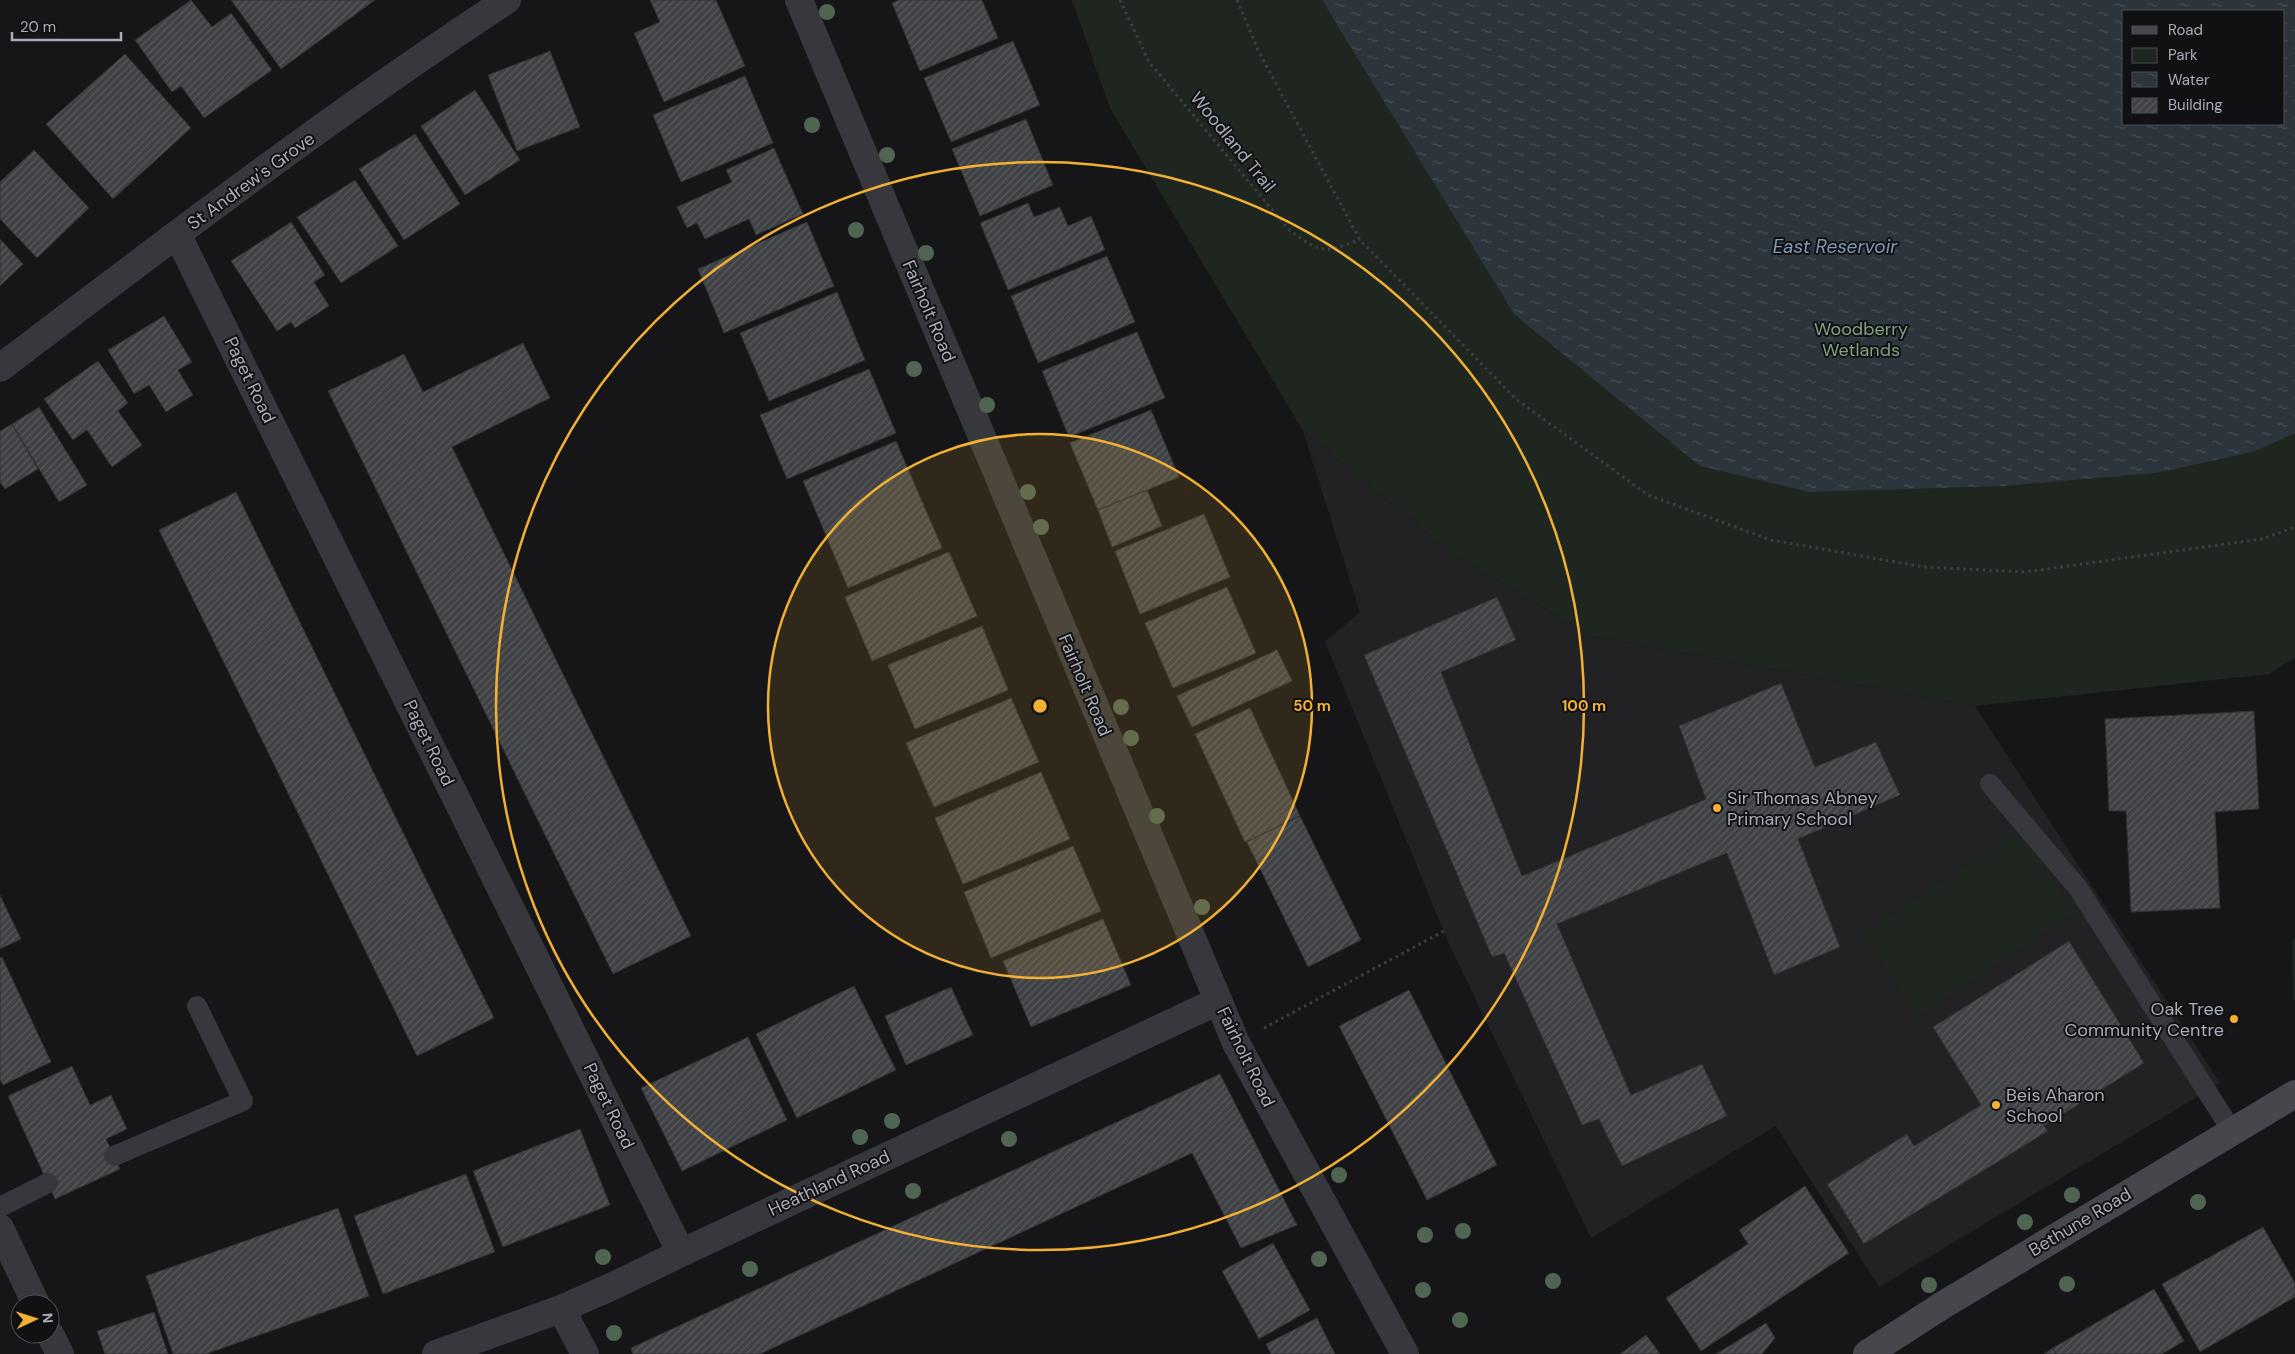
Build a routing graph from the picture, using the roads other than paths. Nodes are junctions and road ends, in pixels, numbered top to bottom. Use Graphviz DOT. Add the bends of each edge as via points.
graph roads {
  1 [pos="508,0"];
  2 [pos="799,0"];
  3 [pos="177,234"];
  4 [pos="0,368"];
  5 [pos="1990,784"];
  6 [pos="1218,1001"];
  7 [pos="197,1006"];
  8 [pos="2295,1094"];
  9 [pos="2232,1131"];
  10 [pos="114,1156"];
  11 [pos="48,1184"];
  12 [pos="0,1207"];
  13 [pos="0,1228"];
  14 [pos="681,1253"];
  15 [pos="31,1294"];
  16 [pos="561,1309"];
  17 [pos="436,1354"];
  18 [pos="585,1354"];
  19 [pos="1405,1354"];
  20 [pos="1867,1354"];
  1 -- 3 [label="street, St Andrew's Grove" via="443,42"];
  2 -- 6 [label="street, Fairholt Road"];
  3 -- 4 [label="street, St Andrew's Grove"];
  3 -- 14 [label="street, Paget Road"];
  5 -- 9 [label="lane" via="2078,888"];
  6 -- 14 [label="street, Heathland Road"];
  6 -- 19 [label="street, Fairholt Road" via="1236,1043"];
  7 -- 10 [label="lane" via="243,1101"];
  8 -- 9 [label="street, Bethune Road"];
  9 -- 20 [label="street, Bethune Road"];
  11 -- 12 [label="lane"];
  13 -- 15 [label="street"];
  14 -- 16 [label="street, Heathland Road"];
  16 -- 17 [label="street, Heathland Road"];
  16 -- 18 [label="street"];
}
